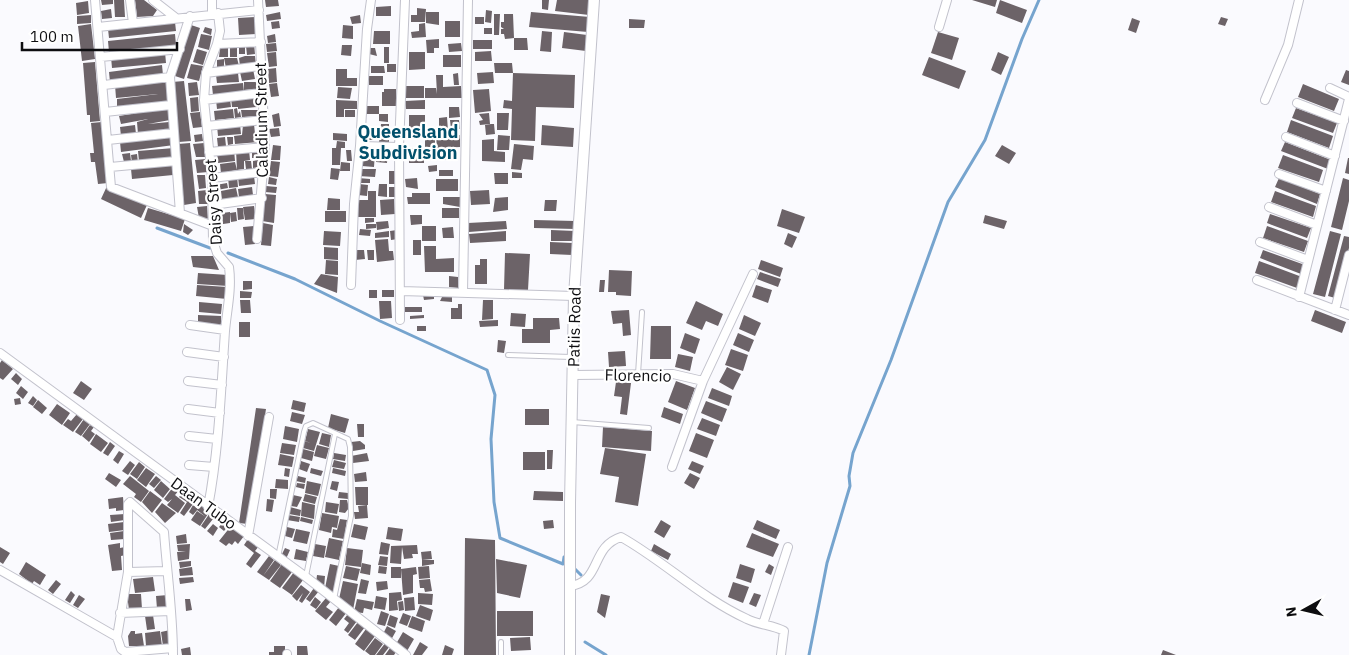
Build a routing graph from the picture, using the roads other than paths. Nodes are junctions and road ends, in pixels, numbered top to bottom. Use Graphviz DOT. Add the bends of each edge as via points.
graph roads {
  1 [pos="95,0"];
  2 [pos="130,0"];
  3 [pos="153,0"];
  4 [pos="212,0"];
  5 [pos="258,0"];
  6 [pos="371,0"];
  7 [pos="405,0"];
  8 [pos="468,0"];
  9 [pos="594,0"];
  10 [pos="947,0"];
  11 [pos="1299,0"];
  12 [pos="259,10"];
  13 [pos="215,14"];
  14 [pos="190,16"];
  15 [pos="176,18"];
  16 [pos="133,23"];
  17 [pos="98,27"];
  18 [pos="939,27"];
  19 [pos="261,42"];
  20 [pos="218,44"];
  21 [pos="180,49"];
  22 [pos="101,57"];
  23 [pos="260,66"];
  24 [pos="206,73"];
  25 [pos="170,77"];
  26 [pos="104,85"];
  27 [pos="1330,88"];
  28 [pos="262,93"];
  29 [pos="1349,98"];
  30 [pos="204,100"];
  31 [pos="1266,100"];
  32 [pos="1297,103"];
  33 [pos="171,105"];
  34 [pos="105,112"];
  35 [pos="264,120"];
  36 [pos="1344,121"];
  37 [pos="207,126"];
  38 [pos="173,133"];
  39 [pos="1286,137"];
  40 [pos="108,140"];
  41 [pos="360,146"];
  42 [pos="265,147"];
  43 [pos="399,147"];
  44 [pos="209,152"];
  45 [pos="1335,156"];
  46 [pos="176,161"];
  47 [pos="110,167"];
  48 [pos="263,172"];
  49 [pos="1279,174"];
  50 [pos="212,178"];
  51 [pos="1326,191"];
  52 [pos="262,198"];
  53 [pos="213,205"];
  54 [pos="1269,207"];
  55 [pos="180,213"];
  56 [pos="1318,225"];
  57 [pos="213,226"];
  58 [pos="258,239"];
  59 [pos="1260,242"];
  60 [pos="1349,255"];
  61 [pos="1308,260"];
  62 [pos="753,274"];
  63 [pos="1257,280"];
  64 [pos="351,285"];
  65 [pos="401,291"];
  66 [pos="463,293"];
  67 [pos="574,296"];
  68 [pos="1299,297"];
  69 [pos="1335,310"];
  70 [pos="642,312"];
  71 [pos="1349,315"];
  72 [pos="400,320"];
  73 [pos="190,325"];
  74 [pos="225,330"];
  75 [pos="187,352"];
  76 [pos="0,353"];
  77 [pos="508,355"];
  78 [pos="224,357"];
  79 [pos="573,357"];
  80 [pos="638,374"];
  81 [pos="573,375"];
  82 [pos="188,381"];
  83 [pos="703,381"];
  84 [pos="222,384"];
  85 [pos="188,409"];
  86 [pos="220,412"];
  87 [pos="269,417"];
  88 [pos="571,422"];
  89 [pos="649,428"];
  90 [pos="335,434"];
  91 [pos="188,436"];
  92 [pos="217,439"];
  93 [pos="190,465"];
  94 [pos="214,467"];
  95 [pos="672,467"];
  96 [pos="208,507"];
  97 [pos="248,536"];
  98 [pos="788,548"];
  99 [pos="278,558"];
  100 [pos="0,570"];
  101 [pos="167,571"];
  102 [pos="128,572"];
  103 [pos="306,577"];
  104 [pos="570,586"];
  105 [pos="334,599"];
  106 [pos="170,612"];
  107 [pos="120,613"];
  108 [pos="763,624"];
  109 [pos="117,637"];
  110 [pos="501,642"];
  111 [pos="173,652"];
  112 [pos="406,655"];
  113 [pos="501,655"];
  114 [pos="570,655"];
  115 [pos="781,655"];
  1 -- 17 [label="street"];
  2 -- 16 [label="street"];
  3 -- 15 [label="street"];
  4 -- 13 [label="street, Daisy Street"];
  5 -- 12 [label="street, Caladium Street"];
  6 -- 41 [label="street"];
  7 -- 43 [label="street"];
  8 -- 66 [label="street"];
  9 -- 67 [label="street, Patiis Road"];
  10 -- 18 [label="street"];
  11 -- 31 [label="street" via="1288,45"];
  12 -- 13 [label="street"];
  12 -- 19 [label="street, Caladium Street"];
  13 -- 14 [label="street"];
  13 -- 20 [label="street, Daisy Street" via="220,31"];
  14 -- 15 [label="street"];
  14 -- 21 [label="street"];
  15 -- 16 [label="street"];
  16 -- 17 [label="street"];
  17 -- 22 [label="street"];
  19 -- 20 [label="street"];
  19 -- 23 [label="street, Caladium Street"];
  20 -- 24 [label="street, Daisy Street"];
  21 -- 22 [label="street"];
  21 -- 25 [label="street"];
  22 -- 26 [label="street"];
  23 -- 24 [label="street"];
  23 -- 28 [label="street, Caladium Street"];
  24 -- 30 [label="street, Daisy Street"];
  25 -- 26 [label="street"];
  25 -- 33 [label="street"];
  26 -- 34 [label="street"];
  27 -- 29 [label="street"];
  28 -- 30 [label="street"];
  28 -- 35 [label="street, Caladium Street"];
  29 -- 36 [label="street"];
  30 -- 37 [label="street, Daisy Street"];
  32 -- 36 [label="street"];
  33 -- 34 [label="street"];
  33 -- 38 [label="street"];
  34 -- 40 [label="street"];
  35 -- 37 [label="street"];
  35 -- 42 [label="street, Caladium Street"];
  36 -- 45 [label="street"];
  37 -- 44 [label="street, Daisy Street"];
  38 -- 40 [label="street"];
  38 -- 46 [label="street"];
  39 -- 45 [label="street"];
  40 -- 47 [label="street"];
  41 -- 43 [label="street"];
  41 -- 64 [label="street"];
  42 -- 44 [label="street"];
  42 -- 48 [label="street, Caladium Street"];
  43 -- 65 [label="street"];
  44 -- 50 [label="street, Daisy Street"];
  45 -- 51 [label="street"];
  46 -- 47 [label="street"];
  46 -- 55 [label="street"];
  47 -- 55 [label="street" via="111,187"];
  48 -- 50 [label="street"];
  48 -- 52 [label="street, Caladium Street"];
  49 -- 51 [label="street"];
  50 -- 53 [label="street, Daisy Street"];
  51 -- 56 [label="street"];
  52 -- 53 [label="street"];
  52 -- 58 [label="street, Caladium Street"];
  53 -- 57 [label="street, Daisy Street"];
  54 -- 56 [label="street"];
  55 -- 57 [label="street"];
  56 -- 61 [label="street"];
  57 -- 74 [label="street, Daisy Street" via="217,253 229,266 230,299"];
  59 -- 61 [label="street"];
  60 -- 69 [label="street"];
  61 -- 68 [label="street"];
  62 -- 83 [label="street"];
  63 -- 68 [label="street"];
  65 -- 66 [label="street"];
  65 -- 72 [label="street"];
  66 -- 67 [label="street"];
  67 -- 79 [label="street, Patiis Road"];
  68 -- 69 [label="street"];
  69 -- 71 [label="street"];
  70 -- 80 [label="lane"];
  73 -- 74 [label="street"];
  74 -- 78 [label="street, Daisy Street"];
  75 -- 78 [label="street"];
  76 -- 96 [label="street, Daan Tubo"];
  77 -- 79 [label="lane"];
  78 -- 84 [label="street, Daisy Street"];
  79 -- 81 [label="street, Patiis Road"];
  80 -- 81 [label="street, Florencio"];
  80 -- 83 [label="street, Florencio" via="672,374"];
  81 -- 88 [label="street, Patiis Road"];
  82 -- 84 [label="street"];
  83 -- 95 [label="street"];
  84 -- 86 [label="street, Daisy Street"];
  85 -- 86 [label="street"];
  86 -- 92 [label="street, Daisy Street"];
  87 -- 97 [label="street"];
  88 -- 89 [label="lane"];
  88 -- 104 [label="street, Patiis Road"];
  90 -- 99 [label="lane" via="313,423 306,426"];
  90 -- 103 [label="lane"];
  90 -- 105 [label="lane" via="349,442 352,507"];
  91 -- 92 [label="street"];
  92 -- 94 [label="street, Daisy Street"];
  93 -- 94 [label="street"];
  94 -- 96 [label="street, Daisy Street"];
  96 -- 97 [label="street, Daan Tubo"];
  97 -- 99 [label="street, Daan Tubo"];
  98 -- 108 [label="street"];
  99 -- 103 [label="street, Daan Tubo"];
  100 -- 109 [label="street"];
  101 -- 102 [label="street"];
  101 -- 102 [label="street" via="164,532 130,502"];
  101 -- 106 [label="street"];
  102 -- 107 [label="street"];
  103 -- 105 [label="street, Daan Tubo"];
  104 -- 108 [label="street" via="581,585 588,579 604,547 621,537 727,608"];
  104 -- 114 [label="street, Patiis Road"];
  105 -- 112 [label="street, Daan Tubo"];
  106 -- 107 [label="street"];
  106 -- 111 [label="street"];
  107 -- 109 [label="street"];
  108 -- 115 [label="street" via="784,630"];
  109 -- 111 [label="street" via="125,652"];
  110 -- 113 [label="lane"];
}
